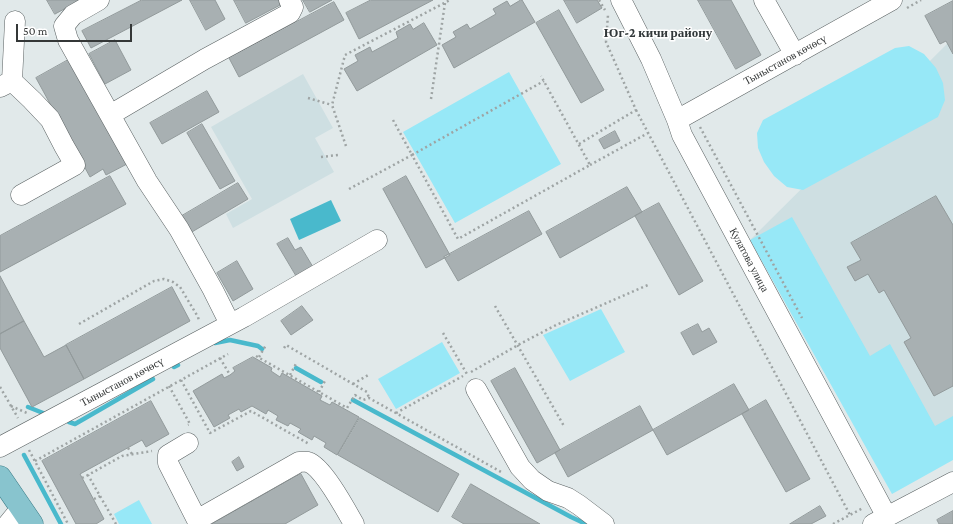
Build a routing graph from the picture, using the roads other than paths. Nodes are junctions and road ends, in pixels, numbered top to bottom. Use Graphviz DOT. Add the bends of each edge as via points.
graph roads {
  1 [pos="100,0"];
  2 [pos="289,0"];
  3 [pos="621,0"];
  4 [pos="764,0"];
  5 [pos="900,4"];
  6 [pos="15,21"];
  7 [pos="795,55"];
  8 [pos="6,84"];
  9 [pos="110,115"];
  10 [pos="677,120"];
  11 [pos="21,195"];
  12 [pos="377,240"];
  13 [pos="237,321"];
  14 [pos="472,382"];
  15 [pos="187,435"];
  16 [pos="0,447"];
  17 [pos="0,477"];
  18 [pos="953,482"];
  19 [pos="20,519"];
  20 [pos="880,520"];
  21 [pos="198,522"];
  22 [pos="354,524"];
  23 [pos="604,524"];
  1 -- 9 [label="street" via="73,15 64,26 68,40"];
  2 -- 9 [label="street" via="293,7 290,13"];
  3 -- 10 [label="street, Кулатова улица" via="651,59"];
  4 -- 7 [label="street"];
  5 -- 7 [label="street, Тыныстанов көчөсү"];
  6 -- 8 [label="street"];
  7 -- 10 [label="street, Тыныстанов көчөсү"];
  8 -- 11 [label="street" via="32,100 50,119 75,165"];
  9 -- 13 [label="street" via="213,290"];
  10 -- 20 [label="street, Кулатова улица" via="682,135"];
  12 -- 13 [label="street, Тыныстанов көчөсү"];
  13 -- 16 [label="street, Тыныстанов көчөсү"];
  14 -- 23 [label="street" via="520,467 532,480 548,491 573,501"];
  15 -- 21 [label="street" via="168,455 168,463"];
  17 -- 19 [label="main road"];
  18 -- 20 [label="street"];
  21 -- 22 [label="street" via="299,462 308,462 333,488"];
}
